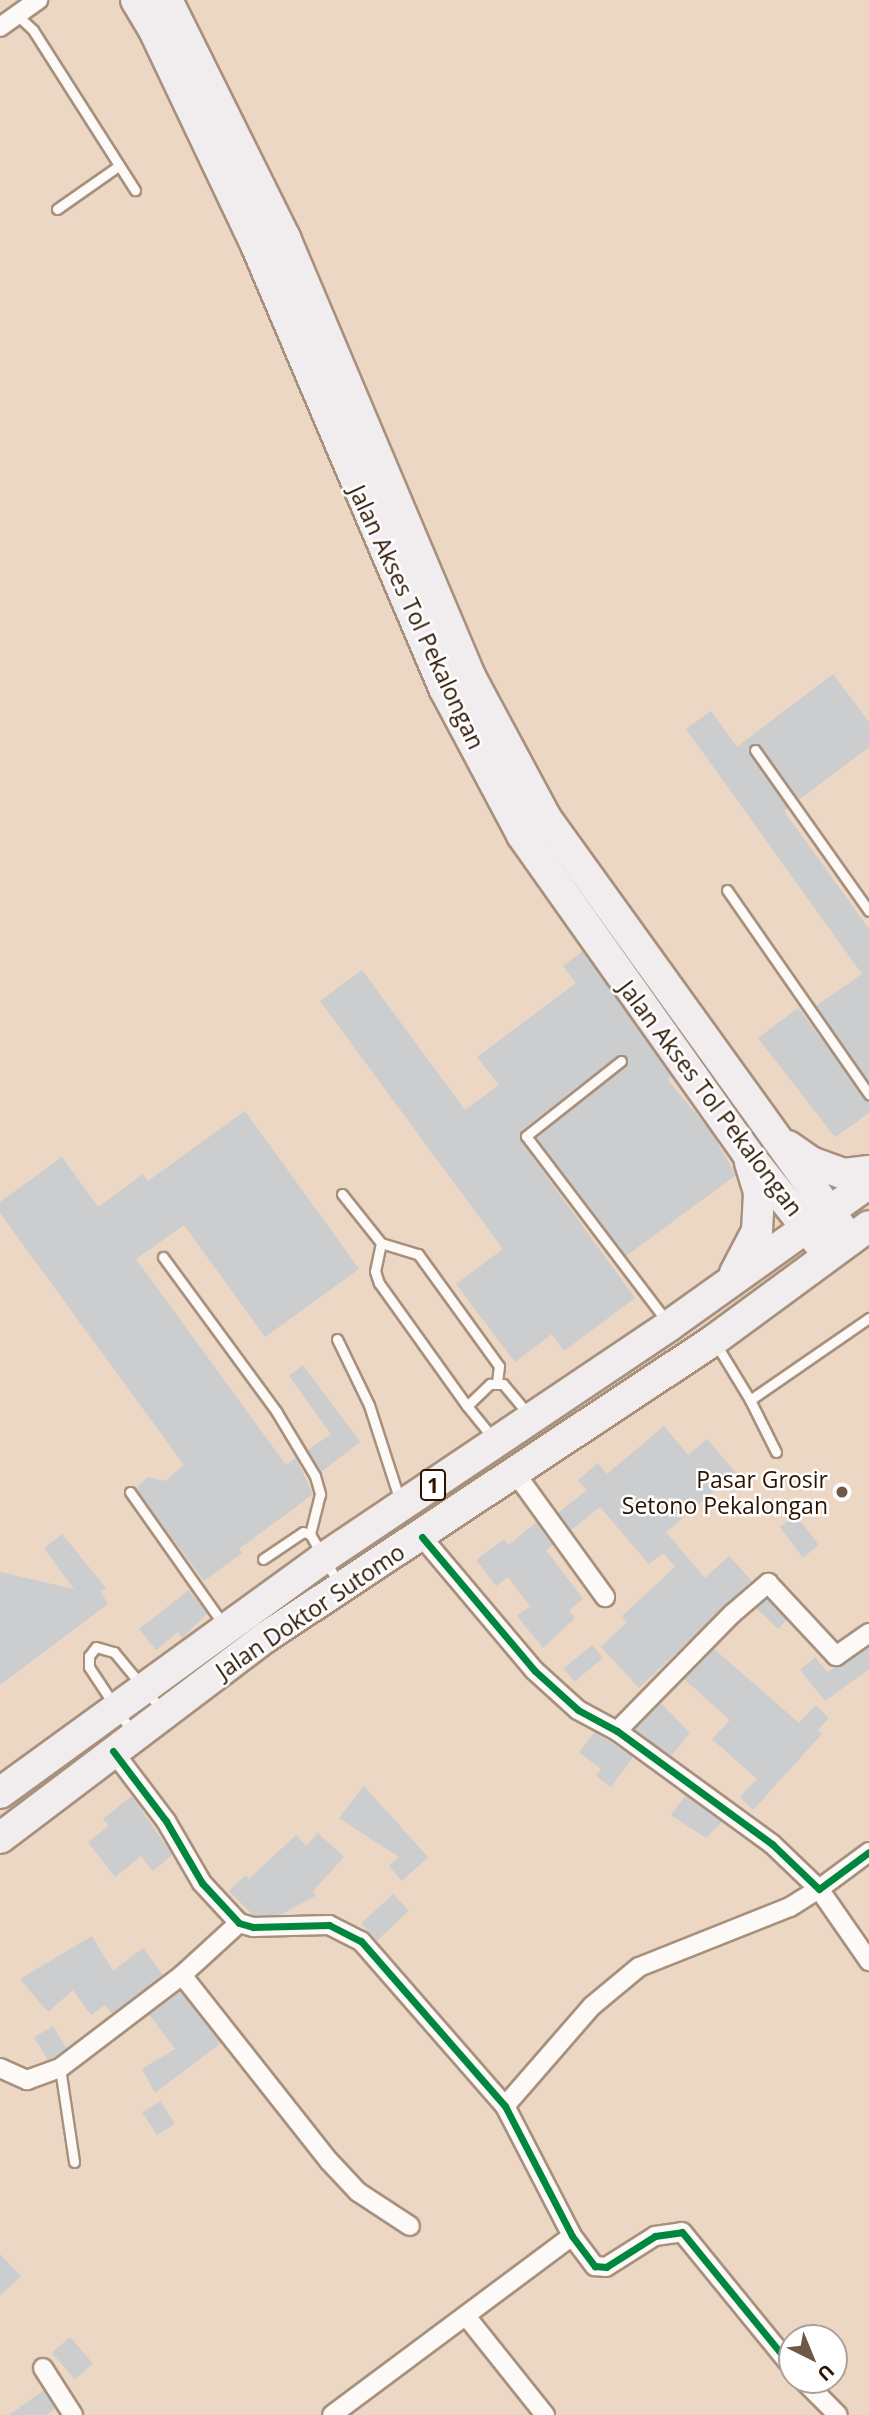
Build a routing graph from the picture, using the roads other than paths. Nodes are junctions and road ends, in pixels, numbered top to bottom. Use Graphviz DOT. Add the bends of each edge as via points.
graph roads {
  1 [pos="38,0"];
  2 [pos="135,0"];
  3 [pos="167,0"];
  4 [pos="17,15"];
  5 [pos="0,27"];
  6 [pos="117,167"];
  7 [pos="135,190"];
  8 [pos="57,209"];
  9 [pos="755,750"];
  10 [pos="727,890"];
  11 [pos="869,911"];
  12 [pos="621,1061"];
  13 [pos="869,1094"];
  14 [pos="774,1135"];
  15 [pos="747,1153"];
  16 [pos="869,1171"];
  17 [pos="869,1183"];
  18 [pos="342,1195"];
  19 [pos="818,1219"];
  20 [pos="849,1240"];
  21 [pos="382,1243"];
  22 [pos="163,1257"];
  23 [pos="732,1279"];
  24 [pos="869,1318"];
  25 [pos="670,1325"];
  26 [pos="337,1339"];
  27 [pos="714,1340"];
  28 [pos="497,1382"];
  29 [pos="750,1400"];
  30 [pos="467,1406"];
  31 [pos="532,1418"];
  32 [pos="496,1442"];
  33 [pos="776,1452"];
  34 [pos="516,1474"];
  35 [pos="130,1492"];
  36 [pos="402,1505"];
  37 [pos="422,1537"];
  38 [pos="316,1547"];
  39 [pos="263,1559"];
  40 [pos="342,1588"];
  41 [pos="605,1597"];
  42 [pos="226,1629"];
  43 [pos="869,1633"];
  44 [pos="144,1687"];
  45 [pos="117,1708"];
  46 [pos="163,1711"];
  47 [pos="617,1731"];
  48 [pos="123,1742"];
  49 [pos="0,1793"];
  50 [pos="0,1838"];
  51 [pos="869,1852"];
  52 [pos="819,1889"];
  53 [pos="239,1923"];
  54 [pos="869,1961"];
  55 [pos="183,1975"];
  56 [pos="0,2068"];
  57 [pos="60,2068"];
  58 [pos="505,2106"];
  59 [pos="74,2162"];
  60 [pos="410,2226"];
  61 [pos="572,2236"];
  62 [pos="467,2316"];
  63 [pos="778,2350"];
  64 [pos="43,2368"];
  65 [pos="817,2394"];
  66 [pos="73,2415"];
  67 [pos="331,2415"];
  68 [pos="545,2415"];
  69 [pos="838,2415"];
  1 -- 4 [label="street"];
  2 -- 15 [label="highway, Jalan Akses Tol Pekalongan" via="155,30 256,244 458,714 522,835"];
  3 -- 14 [label="highway, Jalan Akses Tol Pekalongan" via="285,238 410,541 478,690 546,818"];
  4 -- 5 [label="street"];
  4 -- 6 [label="lane" via="33,30"];
  6 -- 7 [label="lane"];
  6 -- 8 [label="lane"];
  9 -- 11 [label="lane"];
  10 -- 13 [label="lane"];
  12 -- 25 [label="lane" via="526,1136"];
  14 -- 16 [label="highway" via="811,1162 844,1174"];
  14 -- 19 [label="highway, Jalan Akses Tol Pekalongan"];
  15 -- 19 [label="highway, Jalan Akses Tol Pekalongan"];
  15 -- 23 [label="highway" via="760,1192 757,1231"];
  17 -- 19 [label="highway, Jalan Doktor Sutomo / 1"];
  18 -- 21 [label="lane"];
  19 -- 20 [label="highway, Jalan Akses Tol Pekalongan"];
  19 -- 23 [label="highway, Jalan Doktor Sutomo / 1"];
  20 -- 27 [label="highway, Jalan Doktor Sutomo / 1"];
  21 -- 28 [label="lane" via="418,1254 499,1366"];
  21 -- 30 [label="lane" via="375,1271 379,1283"];
  22 -- 38 [label="lane" via="276,1411 314,1476 320,1494"];
  23 -- 25 [label="highway, Jalan Doktor Sutomo / 1"];
  24 -- 29 [label="lane"];
  25 -- 31 [label="highway, Jalan Doktor Sutomo / 1"];
  26 -- 36 [label="lane" via="369,1405"];
  27 -- 29 [label="lane"];
  27 -- 34 [label="highway, Jalan Doktor Sutomo / 1"];
  28 -- 30 [label="lane"];
  28 -- 31 [label="lane"];
  29 -- 33 [label="lane"];
  30 -- 32 [label="lane"];
  31 -- 32 [label="highway, Jalan Doktor Sutomo / 1"];
  32 -- 36 [label="highway, Jalan Doktor Sutomo / 1"];
  34 -- 37 [label="highway, Jalan Doktor Sutomo / 1"];
  34 -- 41 [label="street"];
  35 -- 42 [label="lane"];
  36 -- 38 [label="highway, Jalan Doktor Sutomo / 1"];
  37 -- 40 [label="highway, Jalan Doktor Sutomo / 1"];
  37 -- 47 [label="street" via="535,1671 578,1710"];
  38 -- 39 [label="lane" via="303,1532"];
  38 -- 40 [label="lane"];
  38 -- 42 [label="highway, Jalan Doktor Sutomo / 1"];
  40 -- 46 [label="highway, Jalan Doktor Sutomo / 1"];
  42 -- 44 [label="highway, Jalan Doktor Sutomo / 1"];
  43 -- 47 [label="street" via="836,1656 774,1584 768,1583"];
  44 -- 45 [label="highway, Jalan Doktor Sutomo / 1"];
  44 -- 45 [label="lane" via="114,1652 96,1647 89,1656 89,1667"];
  44 -- 46 [label="lane"];
  45 -- 48 [label="lane"];
  45 -- 49 [label="highway, Jalan Doktor Sutomo / 1"];
  46 -- 48 [label="highway, Jalan Doktor Sutomo / 1"];
  47 -- 52 [label="street" via="772,1844"];
  48 -- 50 [label="highway, Jalan Doktor Sutomo / 1"];
  48 -- 53 [label="street" via="202,1883"];
  51 -- 52 [label="street"];
  52 -- 54 [label="street"];
  52 -- 58 [label="street" via="727,1932 666,1954 610,1988"];
  53 -- 55 [label="street"];
  53 -- 58 [label="street" via="346,1930 443,2030"];
  55 -- 57 [label="street"];
  55 -- 60 [label="street" via="329,2161 358,2192"];
  56 -- 57 [label="street" via="27,2080"];
  57 -- 59 [label="lane"];
  58 -- 61 [label="street"];
  61 -- 62 [label="street"];
  61 -- 63 [label="street" via="601,2268 655,2236 682,2232"];
  62 -- 67 [label="street"];
  62 -- 68 [label="street"];
  64 -- 66 [label="street"];
  65 -- 69 [label="street"];
}
